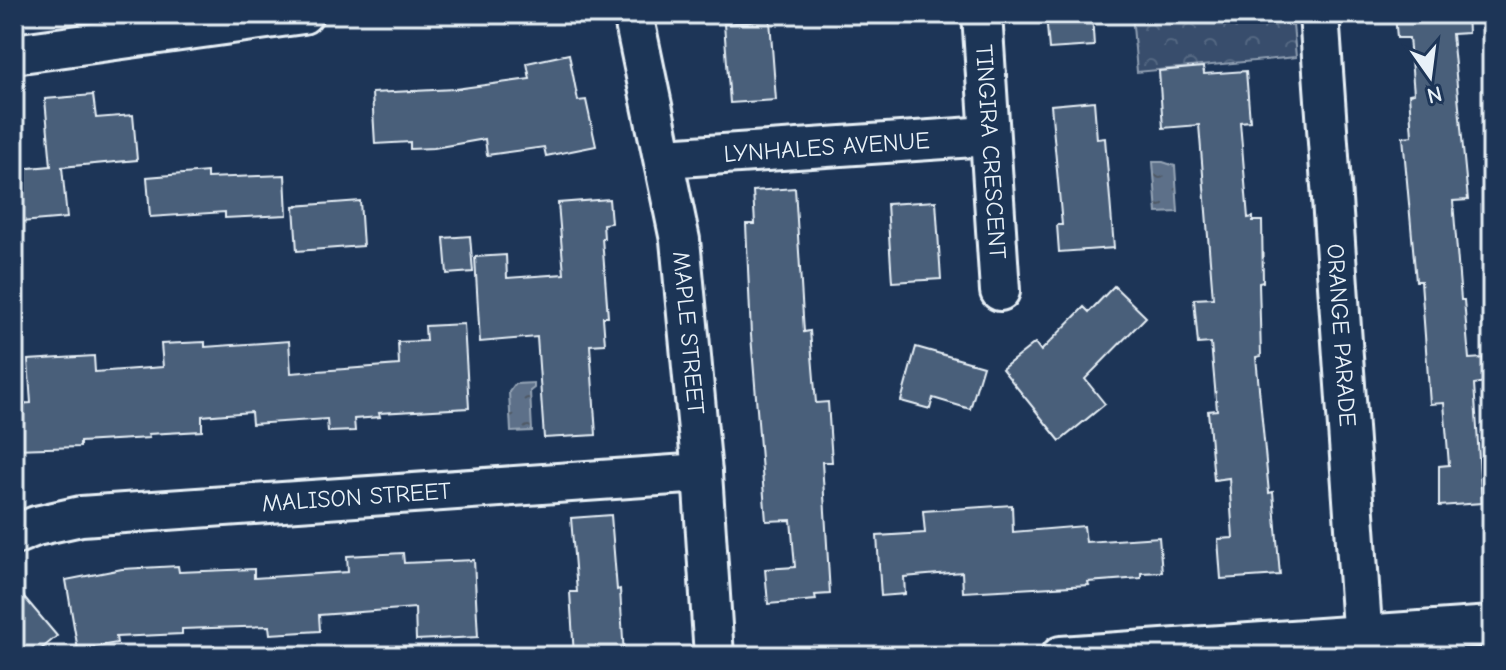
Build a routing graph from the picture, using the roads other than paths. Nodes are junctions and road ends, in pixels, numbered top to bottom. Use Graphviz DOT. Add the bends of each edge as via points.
graph roads {
  1 [pos="303,14"];
  2 [pos="633,14"];
  3 [pos="982,14"];
  4 [pos="1319,14"];
  5 [pos="14,54"];
  6 [pos="989,136"];
  7 [pos="665,158"];
  8 [pos="1000,291"];
  9 [pos="702,473"];
  10 [pos="14,535"];
  11 [pos="1492,626"];
  12 [pos="1363,645"];
  13 [pos="714,656"];
  14 [pos="1061,656"];
  1 -- 5 [label="street"];
  2 -- 7 [label="street, MAPLE STREET"];
  3 -- 6 [label="street, TINGIRA CRESCENT"];
  4 -- 12 [label="street, ORANGE PARADE"];
  6 -- 7 [label="street, LYNHALES AVENUE"];
  6 -- 8 [label="street, TINGIRA CRESCENT"];
  7 -- 9 [label="street, MAPLE STREET" via="680,240"];
  9 -- 10 [label="street, MALISON STREET" via="81,516"];
  9 -- 13 [label="street, MAPLE STREET"];
  11 -- 12 [label="street"];
  12 -- 14 [label="street"];
}
